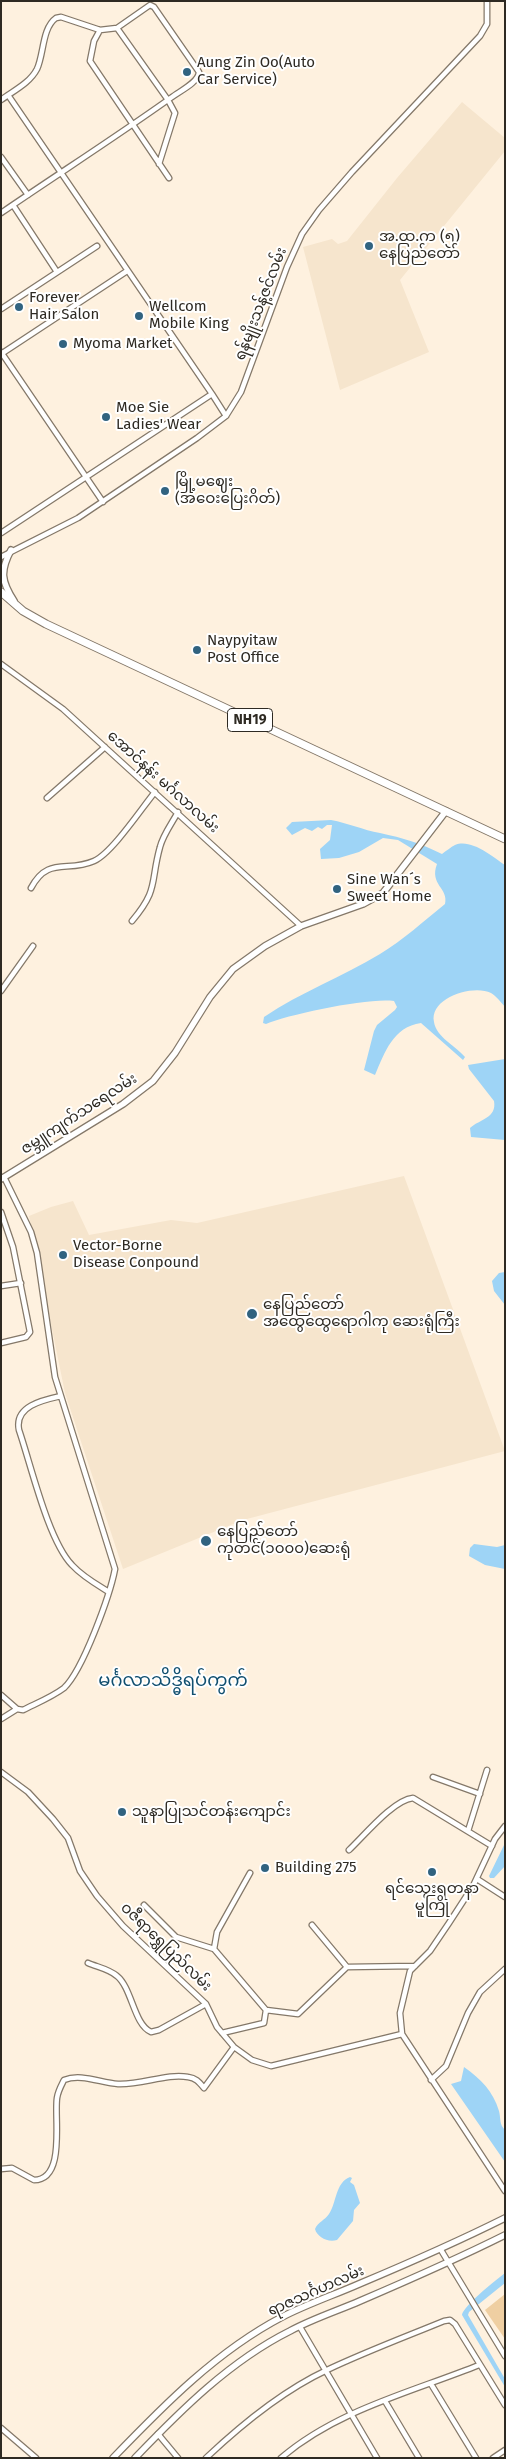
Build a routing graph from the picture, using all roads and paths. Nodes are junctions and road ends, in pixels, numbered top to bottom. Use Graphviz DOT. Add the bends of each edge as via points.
graph roads {
  1 [pos="487,1"];
  2 [pos="117,28"];
  3 [pos="100,30"];
  4 [pos="8,95"];
  5 [pos="1,100"];
  6 [pos="168,100"];
  7 [pos="133,125"];
  8 [pos="1,157"];
  9 [pos="159,164"];
  10 [pos="60,172"];
  11 [pos="169,178"];
  12 [pos="28,195"];
  13 [pos="12,205"];
  14 [pos="1,213"];
  15 [pos="98,246"];
  16 [pos="127,271"];
  17 [pos="58,272"];
  18 [pos="1,309"];
  19 [pos="1,353"];
  20 [pos="212,394"];
  21 [pos="226,416"];
  22 [pos="86,478"];
  23 [pos="103,502"];
  24 [pos="1,533"];
  25 [pos="11,550"];
  26 [pos="1,557"];
  27 [pos="1,592"];
  28 [pos="18,607"];
  29 [pos="1,664"];
  30 [pos="106,747"];
  31 [pos="155,792"];
  32 [pos="47,798"];
  33 [pos="446,811"];
  34 [pos="178,812"];
  35 [pos="505,839"];
  36 [pos="31,888"];
  37 [pos="132,921"];
  38 [pos="301,926"];
  39 [pos="33,946"];
  40 [pos="1,991"];
  41 [pos="3,1178"];
  42 [pos="1,1212"];
  43 [pos="20,1283"];
  44 [pos="1,1286"];
  45 [pos="1,1343"];
  46 [pos="61,1396"];
  47 [pos="109,1592"];
  48 [pos="1,1696"];
  49 [pos="17,1709"];
  50 [pos="1,1719"];
  51 [pos="488,1770"];
  52 [pos="1,1772"];
  53 [pos="433,1777"];
  54 [pos="480,1794"];
  55 [pos="505,1826"];
  56 [pos="468,1831"];
  57 [pos="492,1846"];
  58 [pos="349,1850"];
  59 [pos="250,1873"];
  60 [pos="477,1879"];
  61 [pos="505,1897"];
  62 [pos="144,1905"];
  63 [pos="312,1925"];
  64 [pos="214,1949"];
  65 [pos="88,1963"];
  66 [pos="415,1966"];
  67 [pos="347,1967"];
  68 [pos="505,1970"];
  69 [pos="206,2004"];
  70 [pos="266,2010"];
  71 [pos="222,2033"];
  72 [pos="402,2034"];
  73 [pos="234,2047"];
  74 [pos="431,2080"];
  75 [pos="1,2169"];
  76 [pos="505,2191"];
  77 [pos="505,2218"];
  78 [pos="505,2235"];
  79 [pos="441,2250"];
  80 [pos="448,2263"];
  81 [pos="300,2326"];
  82 [pos="505,2356"];
  83 [pos="479,2364"];
  84 [pos="326,2370"];
  85 [pos="431,2384"];
  86 [pos="385,2401"];
  87 [pos="505,2405"];
  88 [pos="350,2414"];
  89 [pos="1,2428"];
  90 [pos="158,2434"];
  91 [pos="505,2450"];
  92 [pos="36,2458"];
  93 [pos="113,2458"];
  94 [pos="135,2458"];
  95 [pos="178,2458"];
  96 [pos="206,2458"];
  97 [pos="282,2458"];
  98 [pos="377,2458"];
  99 [pos="419,2458"];
  100 [pos="476,2458"];
  101 [pos="493,2458"];
  1 -- 21 [label="street, ရန်မျိုးသန့်ဇင်လမ်း" via="487,24 480,36 352,172 302,234 241,392"];
  2 -- 3 [label="street"];
  2 -- 6 [label="street"];
  2 -- 6 [label="street" via="146,6 154,7 199,72 197,79"];
  3 -- 4 [label="street" via="56,18 48,30 36,70 30,79"];
  3 -- 7 [label="street" via="90,62"];
  4 -- 5 [label="street"];
  4 -- 10 [label="street"];
  6 -- 7 [label="street"];
  6 -- 9 [label="street" via="175,113"];
  7 -- 9 [label="street"];
  7 -- 10 [label="street"];
  8 -- 12 [label="street"];
  9 -- 11 [label="street"];
  10 -- 12 [label="street"];
  10 -- 16 [label="street"];
  12 -- 13 [label="street"];
  13 -- 14 [label="street"];
  13 -- 17 [label="street"];
  15 -- 17 [label="street"];
  16 -- 19 [label="street"];
  16 -- 20 [label="street"];
  17 -- 18 [label="street"];
  19 -- 22 [label="street"];
  20 -- 21 [label="street"];
  20 -- 22 [label="street"];
  21 -- 23 [label="street, ရန်မျိုးသန့်ဇင်လမ်း"];
  22 -- 23 [label="street"];
  22 -- 24 [label="street"];
  23 -- 25 [label="street, ရန်မျိုးသန့်ဇင်လမ်း" via="55,532"];
  25 -- 26 [label="street, ရန်မျိုးသန့်ဇင်လမ်း"];
  25 -- 28 [label="main road" via="4,560 2,578"];
  27 -- 28 [label="highway, NH19"];
  28 -- 33 [label="highway, NH19" via="46,624"];
  29 -- 30 [label="street, အောင်နန်း မင်္ဂလာလမ်း" via="43,692"];
  30 -- 31 [label="street, အောင်နန်း မင်္ဂလာလမ်း"];
  30 -- 32 [label="street"];
  31 -- 34 [label="street, အောင်နန်း မင်္ဂလာလမ်း"];
  31 -- 36 [label="street" via="100,857 84,864 46,869"];
  33 -- 35 [label="highway, NH19"];
  33 -- 38 [label="main road, ဇမ္ဘူကျက်သရေလမ်း" via="383,893 363,904"];
  34 -- 37 [label="street" via="161,844 151,895"];
  34 -- 38 [label="street, အောင်နန်း မင်္ဂလာလမ်း"];
  38 -- 41 [label="main road, ဇမ္ဘူကျက်သရေလမ်း" via="233,969 153,1081 123,1104"];
  39 -- 40 [label="street"];
  41 -- 46 [label="street" via="31,1232"];
  42 -- 43 [label="street" via="13,1247"];
  43 -- 44 [label="street"];
  43 -- 45 [label="street" via="30,1332 26,1337"];
  46 -- 47 [label="street" via="114,1561"];
  46 -- 47 [label="street" via="23,1411 18,1422 19,1430 54,1538 85,1578"];
  47 -- 49 [label="street" via="84,1654 64,1687 24,1710"];
  48 -- 49 [label="street"];
  49 -- 50 [label="street"];
  51 -- 54 [label="street"];
  52 -- 69 [label="street, ဝဇီရာရွှေပြည်လမ်း" via="28,1792 68,1838 80,1871 117,1918"];
  53 -- 54 [label="street"];
  54 -- 56 [label="street"];
  55 -- 57 [label="street"];
  56 -- 57 [label="street"];
  56 -- 58 [label="street" via="412,1798 395,1806"];
  57 -- 60 [label="street"];
  59 -- 64 [label="street" via="216,1932"];
  60 -- 61 [label="street"];
  60 -- 66 [label="street" via="440,1937"];
  62 -- 64 [label="street" via="176,1937"];
  63 -- 67 [label="street"];
  64 -- 70 [label="street"];
  65 -- 69 [label="street" via="118,1976 143,2026 151,2032"];
  66 -- 67 [label="street"];
  66 -- 72 [label="street" via="410,1971 404,1991 400,2013"];
  67 -- 70 [label="street" via="298,2014"];
  68 -- 74 [label="street" via="480,1992 446,2066"];
  69 -- 71 [label="street, ဝဇီရာရွှေပြည်လမ်း"];
  70 -- 71 [label="street" via="264,2023"];
  71 -- 73 [label="street, ဝဇီရာရွှေပြည်လမ်း"];
  72 -- 73 [label="street, ဝဇီရာရွှေပြည်လမ်း" via="272,2066 252,2060"];
  72 -- 74 [label="street"];
  73 -- 75 [label="street" via="204,2088 197,2080 182,2076 134,2084 74,2077 64,2080 57,2096 56,2143 51,2171 46,2177 34,2180 12,2168"];
  74 -- 76 [label="street"];
  77 -- 79 [label="main road, ရာဇသင်္ဂဟလမ်း"];
  78 -- 80 [label="main road, ရာဇသင်္ဂဟလမ်း"];
  79 -- 80 [label="street"];
  79 -- 93 [label="main road, ရာဇသင်္ဂဟလမ်း" via="282,2317 241,2342 161,2408"];
  80 -- 81 [label="main road, ရာဇသင်္ဂဟလမ်း"];
  80 -- 82 [label="street"];
  81 -- 84 [label="street"];
  81 -- 90 [label="main road, ရာဇသင်္ဂဟလမ်း" via="250,2355 211,2385"];
  83 -- 84 [label="street" via="455,2324 444,2320"];
  83 -- 85 [label="street"];
  83 -- 87 [label="street"];
  84 -- 88 [label="street"];
  84 -- 96 [label="street" via="282,2396 231,2433"];
  85 -- 86 [label="street"];
  85 -- 100 [label="street"];
  86 -- 88 [label="street"];
  86 -- 99 [label="street"];
  88 -- 97 [label="street" via="302,2440"];
  88 -- 98 [label="street"];
  89 -- 92 [label="street"];
  90 -- 94 [label="main road, ရာဇသင်္ဂဟလမ်း"];
  90 -- 95 [label="street"];
  91 -- 101 [label="street"];
}
